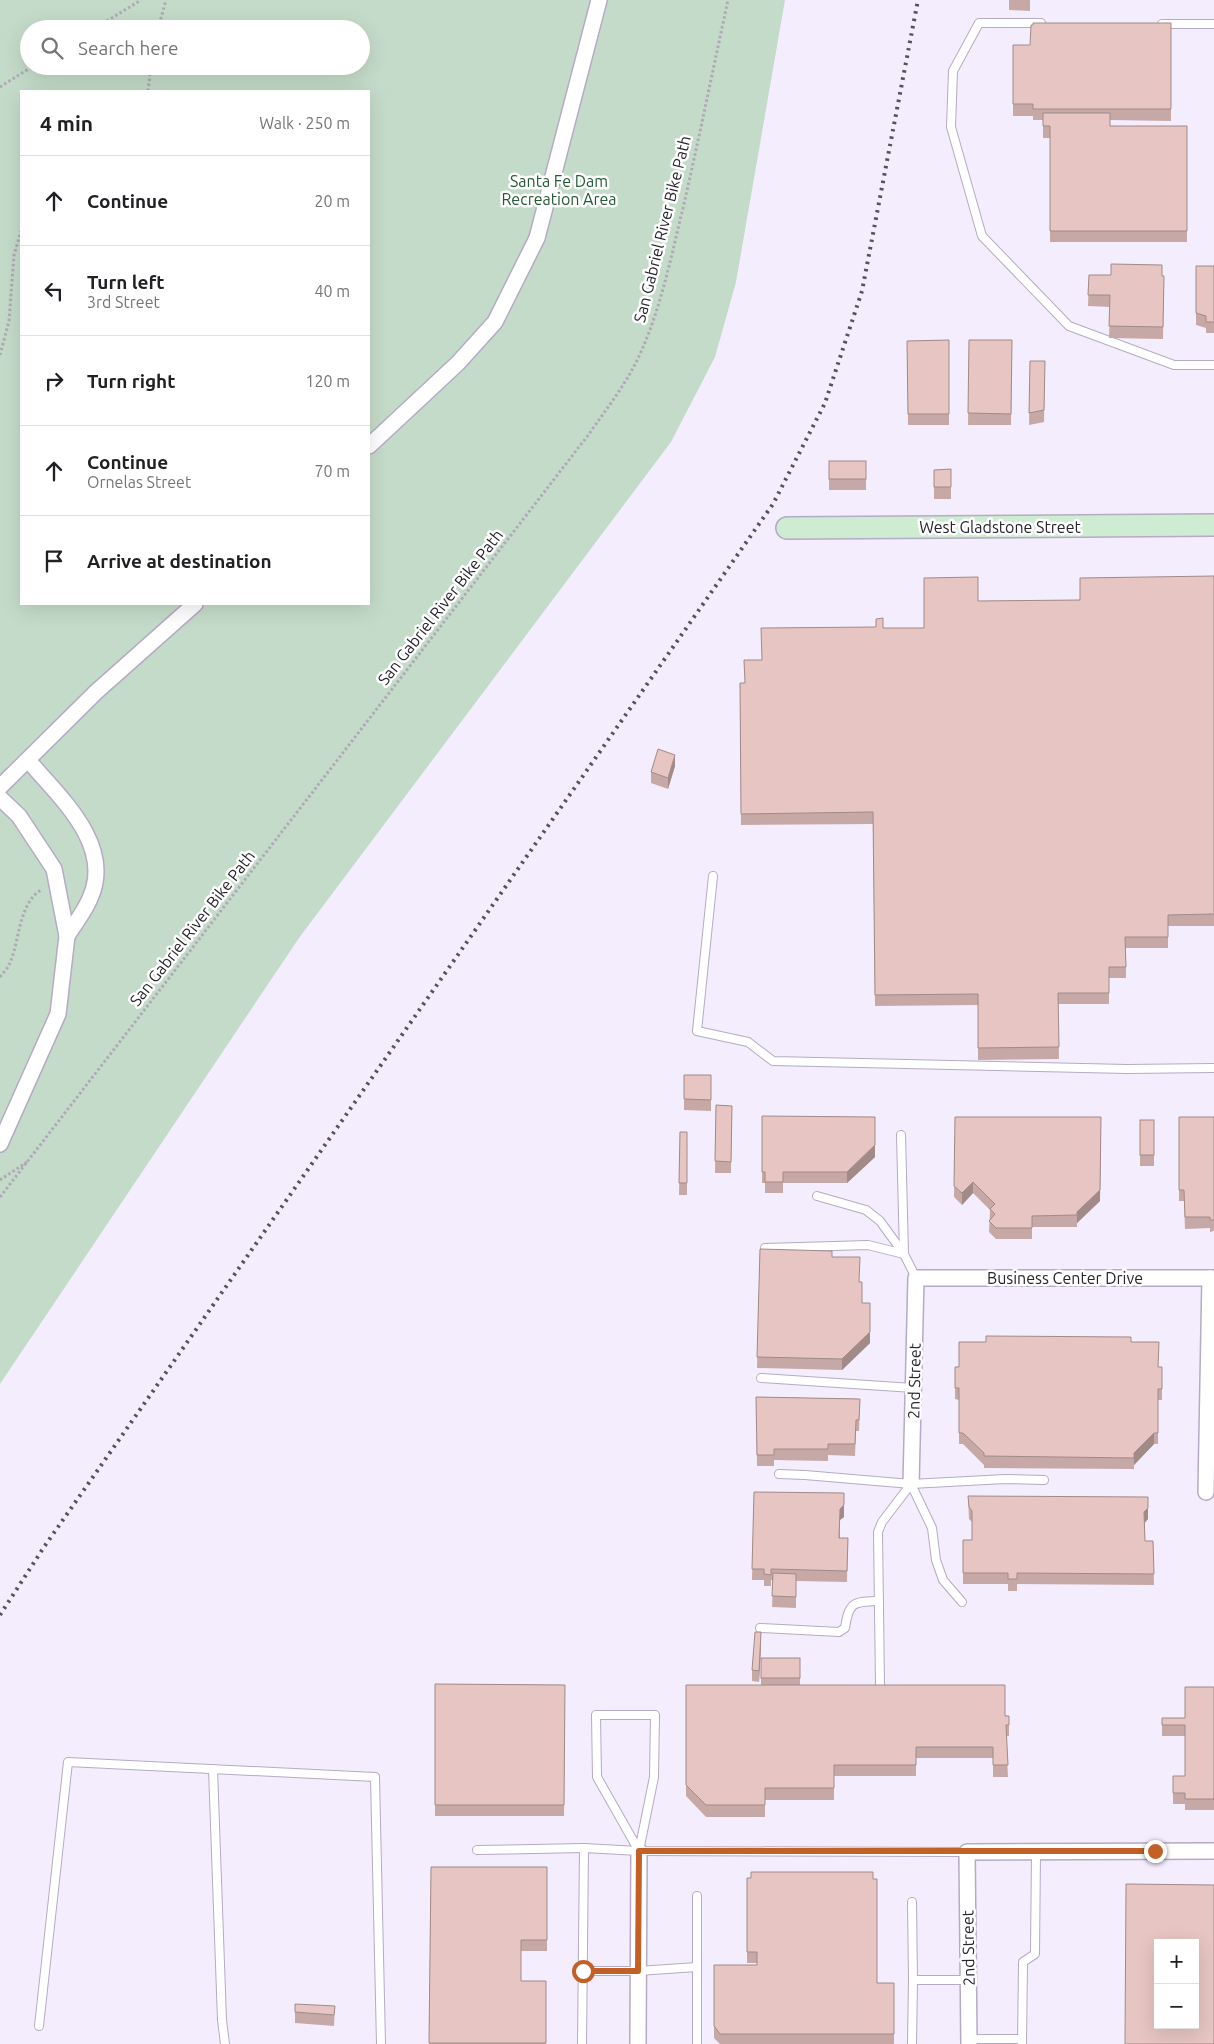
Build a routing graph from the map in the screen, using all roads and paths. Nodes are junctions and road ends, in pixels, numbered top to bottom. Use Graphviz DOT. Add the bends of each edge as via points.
graph roads {
  1 [pos="141,0"];
  2 [pos="166,0"];
  3 [pos="599,0"];
  4 [pos="728,0"];
  5 [pos="109,20"];
  6 [pos="160,20"];
  7 [pos="1047,23"];
  8 [pos="1155,24"];
  9 [pos="1214,24"];
  10 [pos="20,74"];
  11 [pos="150,75"];
  12 [pos="0,87"];
  13 [pos="148,90"];
  14 [pos="20,234"];
  15 [pos="0,355"];
  16 [pos="1214,365"];
  17 [pos="370,445"];
  18 [pos="1214,525"];
  19 [pos="787,528"];
  20 [pos="194,605"];
  21 [pos="28,760"];
  22 [pos="0,788"];
  23 [pos="0,798"];
  24 [pos="713,876"];
  25 [pos="56,881"];
  26 [pos="67,936"];
  27 [pos="0,977"];
  28 [pos="1214,1068"];
  29 [pos="901,1134"];
  30 [pos="0,1147"];
  31 [pos="29,1160"];
  32 [pos="0,1180"];
  33 [pos="817,1196"];
  34 [pos="0,1197"];
  35 [pos="765,1248"];
  36 [pos="904,1254"];
  37 [pos="916,1278"];
  38 [pos="1212,1278"];
  39 [pos="1212,1338"];
  40 [pos="761,1378"];
  41 [pos="913,1388"];
  42 [pos="779,1474"];
  43 [pos="1044,1480"];
  44 [pos="911,1484"];
  45 [pos="1206,1492"];
  46 [pos="879,1602"];
  47 [pos="962,1602"];
  48 [pos="760,1628"];
  49 [pos="880,1686"];
  50 [pos="213,1769"];
  51 [pos="584,1848"];
  52 [pos="477,1850"];
  53 [pos="639,1851"];
  54 [pos="1214,1851"];
  55 [pos="967,1852"];
  56 [pos="1036,1852"];
  57 [pos="696,1896"];
  58 [pos="912,1902"];
  59 [pos="696,1967"];
  60 [pos="583,1971"];
  61 [pos="638,1971"];
  62 [pos="913,1980"];
  63 [pos="968,1980"];
  64 [pos="39,2026"];
  65 [pos="969,2041"];
  66 [pos="1022,2041"];
  67 [pos="225,2044"];
  68 [pos="381,2044"];
  69 [pos="582,2044"];
  70 [pos="638,2044"];
  71 [pos="696,2044"];
  72 [pos="912,2044"];
  1 -- 5 [label="path"];
  2 -- 6 [label="path"];
  3 -- 17 [label="street" via="537,238 495,322 458,363"];
  4 -- 31 [label="path, San Gabriel River Bike Path" via="662,293 651,327 624,382 589,434"];
  7 -- 16 [label="lane" via="979,23 953,71 951,127 982,236 1069,326 1174,365"];
  8 -- 9 [label="lane"];
  10 -- 12 [label="path"];
  11 -- 13 [label="path"];
  14 -- 15 [label="path" via="14,255 9,321"];
  18 -- 19 [label="street, West Gladstone Street"];
  20 -- 21 [label="street" via="96,692"];
  21 -- 22 [label="street"];
  21 -- 26 [label="street" via="79,819 94,850 92,896"];
  23 -- 25 [label="street" via="18,816 54,869"];
  24 -- 28 [label="lane" via="697,1031 748,1042 772,1061"];
  25 -- 26 [label="street"];
  25 -- 27 [label="path" via="34,894 22,919 9,965"];
  26 -- 30 [label="street" via="58,1014"];
  29 -- 36 [label="lane"];
  31 -- 32 [label="path, San Gabriel River Bike Path"];
  31 -- 34 [label="path, San Gabriel River Bike Path"];
  33 -- 36 [label="lane" via="866,1210 880,1221"];
  35 -- 36 [label="lane" via="868,1245"];
  36 -- 37 [label="lane"];
  37 -- 38 [label="street, Business Center Drive"];
  37 -- 41 [label="street, 2nd Street"];
  38 -- 39 [label="street"];
  39 -- 45 [label="street"];
  40 -- 41 [label="lane"];
  41 -- 44 [label="street, 2nd Street"];
  42 -- 44 [label="lane"];
  43 -- 44 [label="lane"];
  44 -- 46 [label="lane" via="878,1532"];
  44 -- 47 [label="lane" via="932,1528 936,1560 943,1580"];
  46 -- 48 [label="lane" via="859,1602 851,1606 845,1628 839,1632"];
  46 -- 49 [label="lane"];
  50 -- 64 [label="lane" via="68,1762"];
  50 -- 67 [label="lane"];
  50 -- 68 [label="lane" via="374,1777"];
  51 -- 52 [label="lane"];
  51 -- 53 [label="lane"];
  51 -- 60 [label="lane"];
  53 -- 53 [label="lane" via="654,1777 655,1715 596,1715 597,1777"];
  53 -- 55 [label="lane"];
  53 -- 61 [label="street"];
  54 -- 56 [label="street"];
  55 -- 56 [label="street"];
  55 -- 63 [label="street, 2nd Street"];
  56 -- 66 [label="lane" via="1034,1954 1023,1962"];
  57 -- 59 [label="lane"];
  58 -- 62 [label="lane"];
  59 -- 61 [label="lane"];
  59 -- 71 [label="lane"];
  60 -- 61 [label="lane"];
  60 -- 69 [label="lane"];
  61 -- 70 [label="street"];
  62 -- 63 [label="lane"];
  62 -- 72 [label="lane"];
  63 -- 65 [label="street, 2nd Street"];
  65 -- 66 [label="lane"];
}
